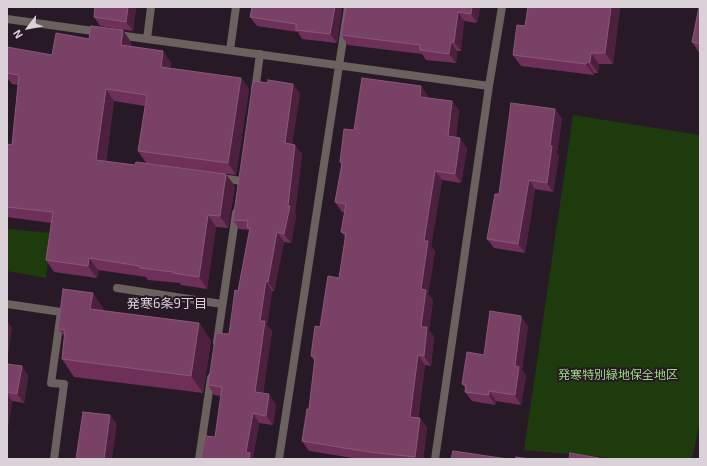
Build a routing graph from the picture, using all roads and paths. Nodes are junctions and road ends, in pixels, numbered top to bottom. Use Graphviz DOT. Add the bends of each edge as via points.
graph roads {
  1 [pos="151,7"];
  2 [pos="236,7"];
  3 [pos="348,7"];
  4 [pos="502,7"];
  5 [pos="7,19"];
  6 [pos="147,39"];
  7 [pos="230,50"];
  8 [pos="260,54"];
  9 [pos="339,65"];
  10 [pos="489,86"];
  11 [pos="254,99"];
  12 [pos="210,177"];
  13 [pos="241,181"];
  14 [pos="238,204"];
  15 [pos="117,288"];
  16 [pos="7,304"];
  17 [pos="222,304"];
  18 [pos="215,351"];
  19 [pos="213,366"];
  20 [pos="54,459"];
  21 [pos="199,459"];
  22 [pos="279,459"];
  23 [pos="435,459"];
  1 -- 6 [label="street"];
  2 -- 7 [label="street"];
  3 -- 9 [label="street"];
  4 -- 10 [label="street"];
  5 -- 6 [label="street"];
  6 -- 7 [label="street"];
  7 -- 8 [label="street"];
  8 -- 9 [label="street"];
  8 -- 11 [label="street"];
  9 -- 10 [label="street"];
  9 -- 22 [label="street"];
  10 -- 23 [label="street"];
  12 -- 13 [label="street"];
  14 -- 17 [label="street"];
  15 -- 17 [label="street"];
  16 -- 20 [label="street" via="61,312 51,383 64,384"];
  17 -- 18 [label="street"];
  19 -- 21 [label="street"];
}
